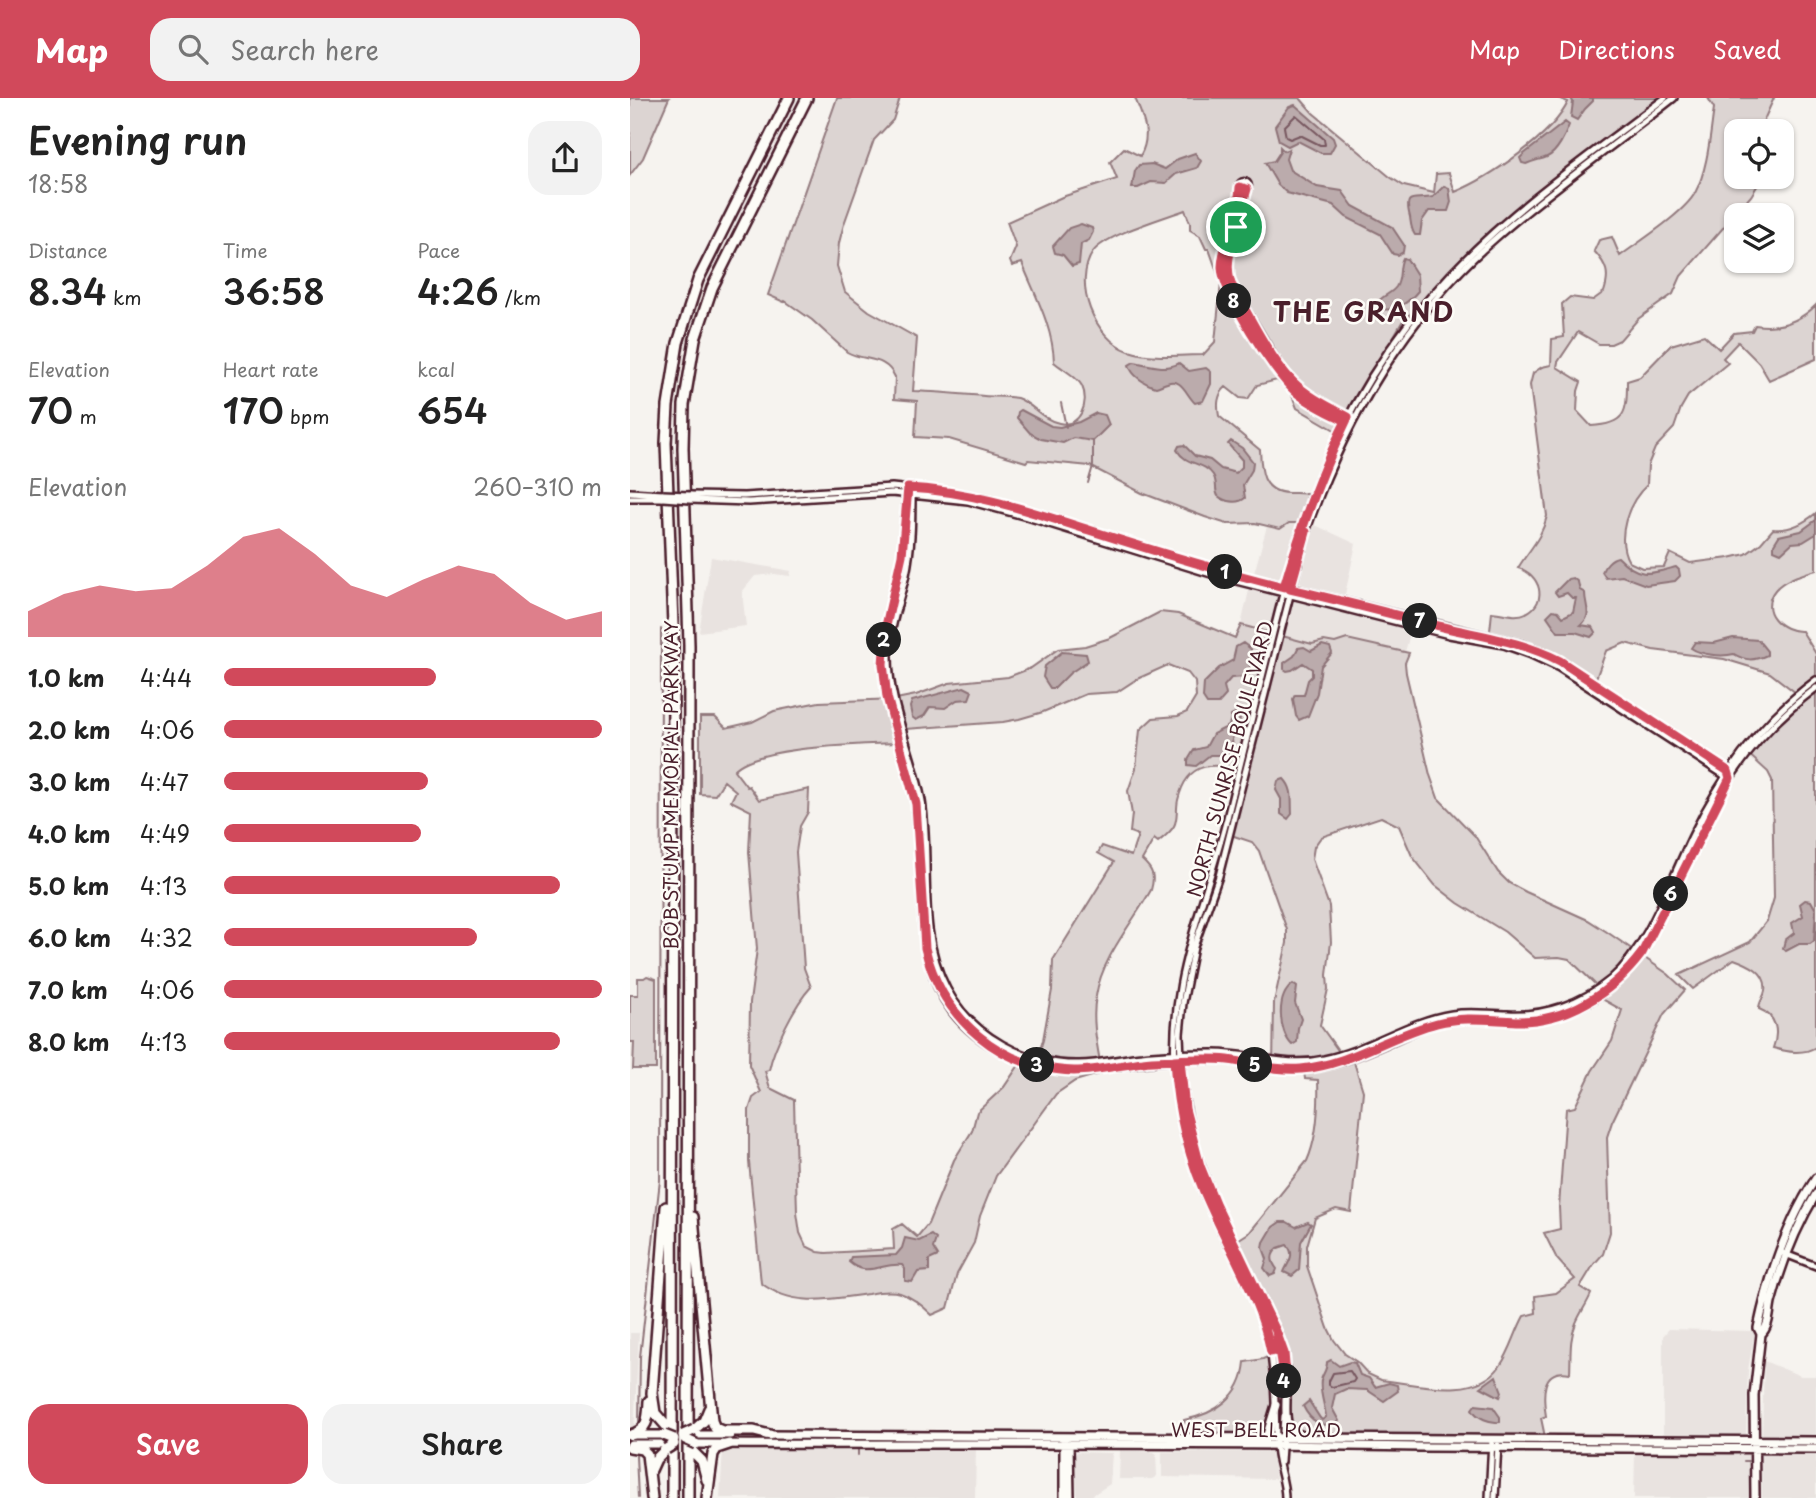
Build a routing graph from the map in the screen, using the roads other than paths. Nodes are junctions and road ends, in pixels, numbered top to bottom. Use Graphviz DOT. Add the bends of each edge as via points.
graph roads {
  1 [pos="789,98"];
  2 [pos="807,98"];
  3 [pos="1665,98"];
  4 [pos="1674,98"];
  5 [pos="1241,307"];
  6 [pos="1349,420"];
  7 [pos="909,491"];
  8 [pos="630,492"];
  9 [pos="663,496"];
  10 [pos="630,498"];
  11 [pos="1303,531"];
  12 [pos="1287,591"];
  13 [pos="1816,680"];
  14 [pos="1816,688"];
  15 [pos="1727,775"];
  16 [pos="1177,1057"];
  17 [pos="672,1093"];
  18 [pos="1816,1178"];
  19 [pos="688,1188"];
  20 [pos="1816,1194"];
  21 [pos="1783,1253"];
  22 [pos="1816,1266"];
  23 [pos="1276,1331"];
  24 [pos="1279,1350"];
  25 [pos="1271,1352"];
  26 [pos="1287,1387"];
  27 [pos="652,1393"];
  28 [pos="1286,1399"];
  29 [pos="709,1403"];
  30 [pos="1276,1405"];
  31 [pos="630,1435"];
  32 [pos="770,1435"];
  33 [pos="1266,1438"];
  34 [pos="1310,1438"];
  35 [pos="674,1439"];
  36 [pos="975,1439"];
  37 [pos="696,1440"];
  38 [pos="1067,1440"];
  39 [pos="1816,1441"];
  40 [pos="1158,1442"];
  41 [pos="1279,1443"];
  42 [pos="729,1444"];
  43 [pos="1495,1444"];
  44 [pos="1755,1445"];
  45 [pos="630,1446"];
  46 [pos="1816,1449"];
  47 [pos="650,1479"];
  48 [pos="707,1497"];
  49 [pos="652,1498"];
  50 [pos="672,1498"];
  51 [pos="688,1498"];
  52 [pos="1064,1498"];
  53 [pos="1070,1498"];
  54 [pos="1285,1498"];
  55 [pos="1489,1498"];
  56 [pos="1495,1498"];
  57 [pos="1755,1498"];
  1 -- 17 [label="highway, BOB STUMP MEMORIAL PARKWAY" via="698,280 681,330 670,388 666,443 673,625"];
  2 -- 19 [label="highway, BOB STUMP MEMORIAL PARKWAY" via="712,288 695,339 684,405 689,645"];
  3 -- 6 [label="street, NORTH SUNRISE BOULEVARD" via="1513,215 1458,266 1390,349"];
  4 -- 11 [label="street, NORTH SUNRISE BOULEVARD" via="1497,237 1452,281 1394,354 1364,402"];
  5 -- 5 [label="street" via="1224,281 1222,268 1240,187 1247,189 1227,269"];
  5 -- 6 [label="street" via="1273,361 1301,389"];
  6 -- 11 [label="street, NORTH SUNRISE BOULEVARD" via="1320,478"];
  7 -- 9 [label="street, bridge" via="862,488"];
  7 -- 12 [label="street" via="996,508 1194,570"];
  7 -- 16 [label="street" via="883,664 887,697 915,799 923,940 939,988 953,1012 977,1035 1024,1062 1076,1071"];
  8 -- 9 [label="street"];
  9 -- 10 [label="street"];
  11 -- 12 [label="street, NORTH SUNRISE BOULEVARD"];
  12 -- 15 [label="street" via="1533,648 1560,661"];
  12 -- 16 [label="street, NORTH SUNRISE BOULEVARD" via="1213,874 1185,959 1177,1004"];
  13 -- 15 [label="street" via="1770,719"];
  14 -- 15 [label="street" via="1773,725"];
  15 -- 16 [label="street" via="1642,953 1625,974 1588,1003 1538,1019 1436,1023 1316,1067 1284,1069"];
  16 -- 23 [label="street, NORTH SUNRISE BOULEVARD" via="1200,1166"];
  16 -- 25 [label="street, NORTH SUNRISE BOULEVARD" via="1180,1110 1195,1168 1253,1297"];
  17 -- 27 [label="highway"];
  17 -- 50 [label="highway, BOB STUMP MEMORIAL PARKWAY"];
  18 -- 21 [label="main road" via="1798,1210"];
  19 -- 29 [label="highway"];
  19 -- 51 [label="highway, BOB STUMP MEMORIAL PARKWAY"];
  20 -- 21 [label="main road"];
  21 -- 22 [label="street"];
  21 -- 44 [label="main road" via="1766,1329 1761,1334"];
  23 -- 24 [label="street"];
  23 -- 26 [label="street, NORTH SUNRISE BOULEVARD" via="1284,1353"];
  24 -- 25 [label="street"];
  24 -- 26 [label="street"];
  25 -- 30 [label="street, NORTH SUNRISE BOULEVARD"];
  26 -- 28 [label="street, NORTH SUNRISE BOULEVARD"];
  27 -- 31 [label="highway" via="647,1424"];
  27 -- 35 [label="highway" via="655,1413"];
  28 -- 34 [label="main road" via="1288,1428"];
  28 -- 41 [label="street, NORTH SUNRISE BOULEVARD"];
  29 -- 32 [label="highway" via="718,1430"];
  29 -- 37 [label="highway"];
  30 -- 33 [label="main road"];
  30 -- 41 [label="street, NORTH SUNRISE BOULEVARD"];
  31 -- 35 [label="main road"];
  32 -- 36 [label="main road, WEST BELL ROAD"];
  32 -- 37 [label="main road, WEST BELL ROAD"];
  33 -- 40 [label="main road, WEST BELL ROAD"];
  33 -- 41 [label="main road, WEST BELL ROAD"];
  34 -- 41 [label="main road, WEST BELL ROAD"];
  34 -- 43 [label="main road, WEST BELL ROAD"];
  35 -- 37 [label="highway"];
  35 -- 37 [label="highway, bridge"];
  35 -- 45 [label="main road"];
  35 -- 47 [label="highway" via="654,1463"];
  36 -- 38 [label="main road, WEST BELL ROAD"];
  36 -- 42 [label="main road, WEST BELL ROAD"];
  37 -- 42 [label="main road, WEST BELL ROAD"];
  37 -- 48 [label="highway" via="706,1472"];
  38 -- 40 [label="main road, WEST BELL ROAD"];
  38 -- 40 [label="main road, WEST BELL ROAD" via="1126,1446"];
  38 -- 52 [label="main road"];
  38 -- 53 [label="main road"];
  39 -- 44 [label="main road, WEST BELL ROAD"];
  40 -- 41 [label="main road, WEST BELL ROAD"];
  41 -- 43 [label="main road, WEST BELL ROAD"];
  41 -- 54 [label="street, NORTH SUNRISE BOULEVARD"];
  42 -- 48 [label="highway" via="714,1452"];
  43 -- 44 [label="main road, WEST BELL ROAD"];
  43 -- 55 [label="street"];
  43 -- 56 [label="street"];
  44 -- 46 [label="main road, WEST BELL ROAD"];
  44 -- 57 [label="main road"];
  45 -- 47 [label="highway" via="646,1452"];
  47 -- 49 [label="highway"];
}
